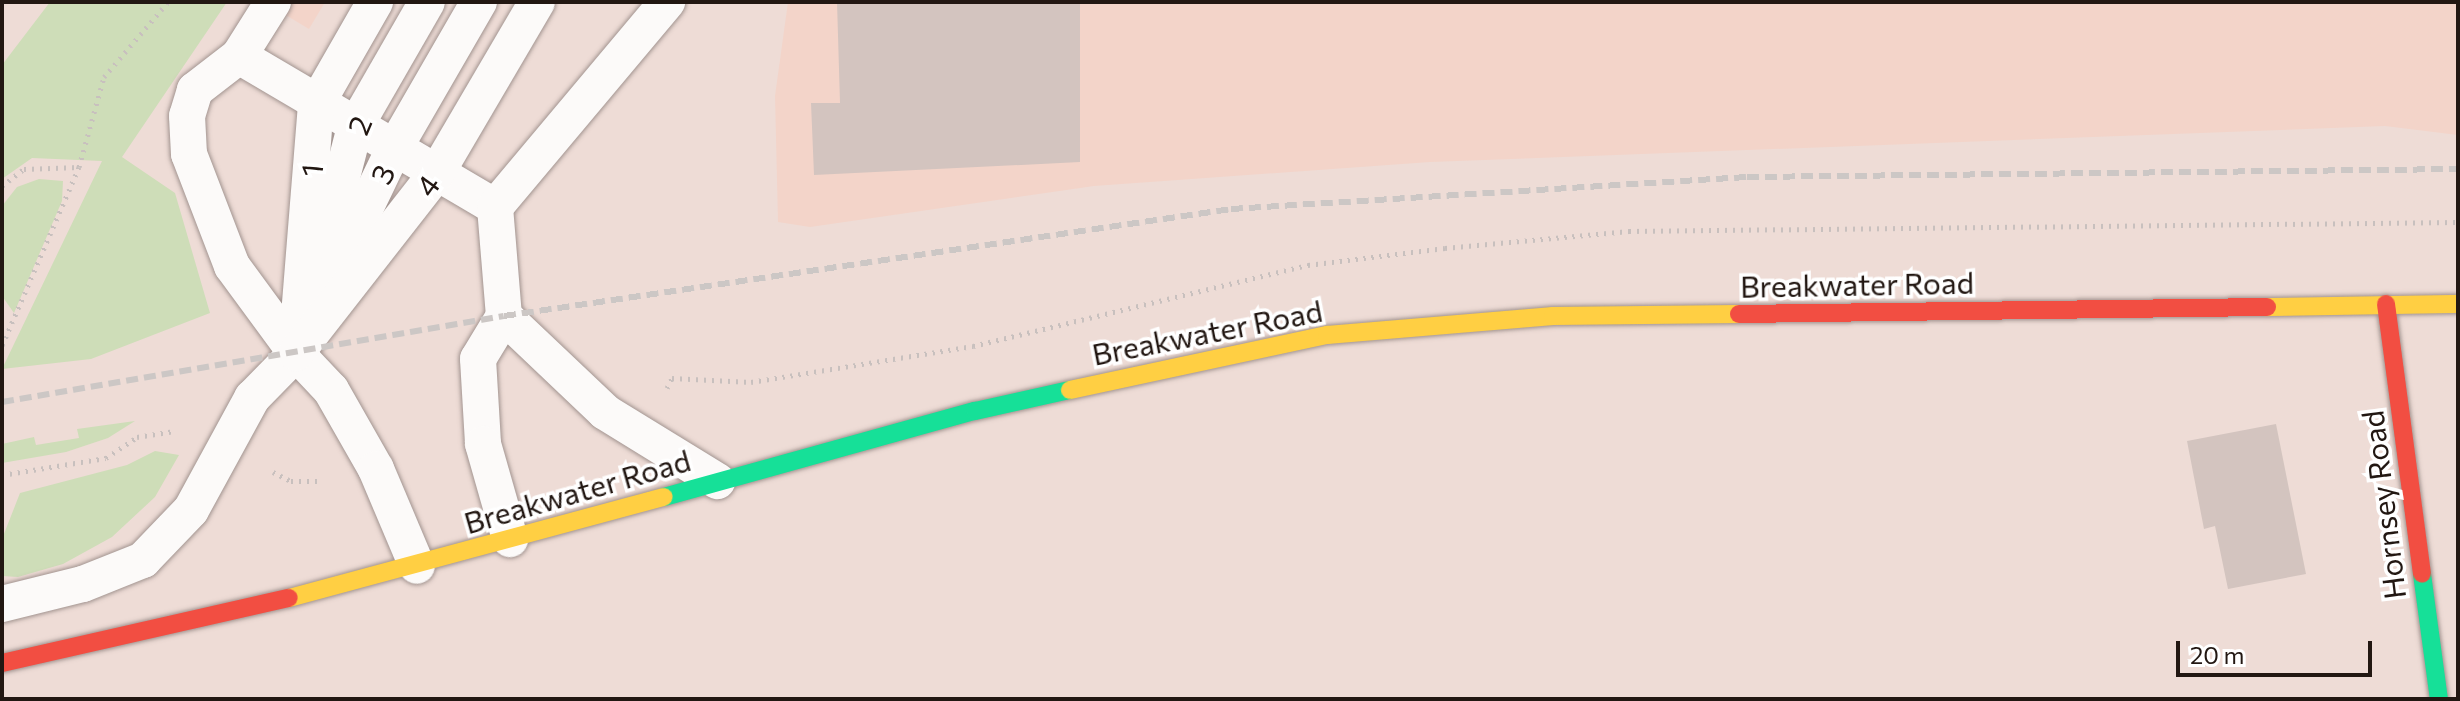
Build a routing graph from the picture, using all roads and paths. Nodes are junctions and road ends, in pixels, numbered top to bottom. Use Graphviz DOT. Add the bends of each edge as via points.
graph roads {
  1 [pos="168,2"];
  2 [pos="273,2"];
  3 [pos="375,2"];
  4 [pos="427,2"];
  5 [pos="479,2"];
  6 [pos="537,2"];
  7 [pos="667,2"];
  8 [pos="239,56"];
  9 [pos="316,105"];
  10 [pos="355,127"];
  11 [pos="394,149"];
  12 [pos="79,167"];
  13 [pos="436,174"];
  14 [pos="2,186"];
  15 [pos="495,207"];
  16 [pos="2386,304"];
  17 [pos="2458,304"];
  18 [pos="504,316"];
  19 [pos="2,346"];
  20 [pos="296,353"];
  21 [pos="181,433"];
  22 [pos="265,468"];
  23 [pos="2,475"];
  24 [pos="717,481"];
  25 [pos="320,482"];
  26 [pos="510,539"];
  27 [pos="417,566"];
  28 [pos="2,604"];
  29 [pos="2,663"];
  30 [pos="2439,699"];
  1 -- 12 [label="path" via="104,77"];
  2 -- 8 [label="lane"];
  3 -- 9 [label="lane, 1"];
  4 -- 10 [label="lane, 2"];
  5 -- 11 [label="lane, 3"];
  6 -- 13 [label="lane, 4"];
  7 -- 15 [label="lane"];
  8 -- 9 [label="lane"];
  8 -- 20 [label="lane" via="195,90 187,116 189,154 232,266"];
  9 -- 10 [label="lane"];
  9 -- 20 [label="lane, 1"];
  10 -- 11 [label="lane"];
  10 -- 20 [label="lane, 2"];
  11 -- 13 [label="lane"];
  11 -- 20 [label="lane, 3"];
  12 -- 14 [label="path" via="24,169"];
  12 -- 19 [label="path"];
  13 -- 15 [label="lane"];
  13 -- 20 [label="lane, 4"];
  15 -- 18 [label="lane"];
  16 -- 17 [label="main road, Breakwater Road"];
  16 -- 24 [label="main road, Breakwater Road" via="1553,316 1327,335 975,411"];
  16 -- 30 [label="main road, Hornsey Road"];
  18 -- 24 [label="lane" via="605,412"];
  18 -- 26 [label="lane" via="478,359 483,444"];
  20 -- 27 [label="lane" via="331,390 376,469"];
  20 -- 28 [label="lane" via="252,398 191,510 143,560 83,584"];
  21 -- 23 [label="path" via="172,429 137,437 106,458"];
  22 -- 25 [label="path" via="291,481"];
  24 -- 26 [label="main road, Breakwater Road"];
  26 -- 27 [label="main road, Breakwater Road"];
  27 -- 29 [label="main road, Breakwater Road" via="159,631"];
}
